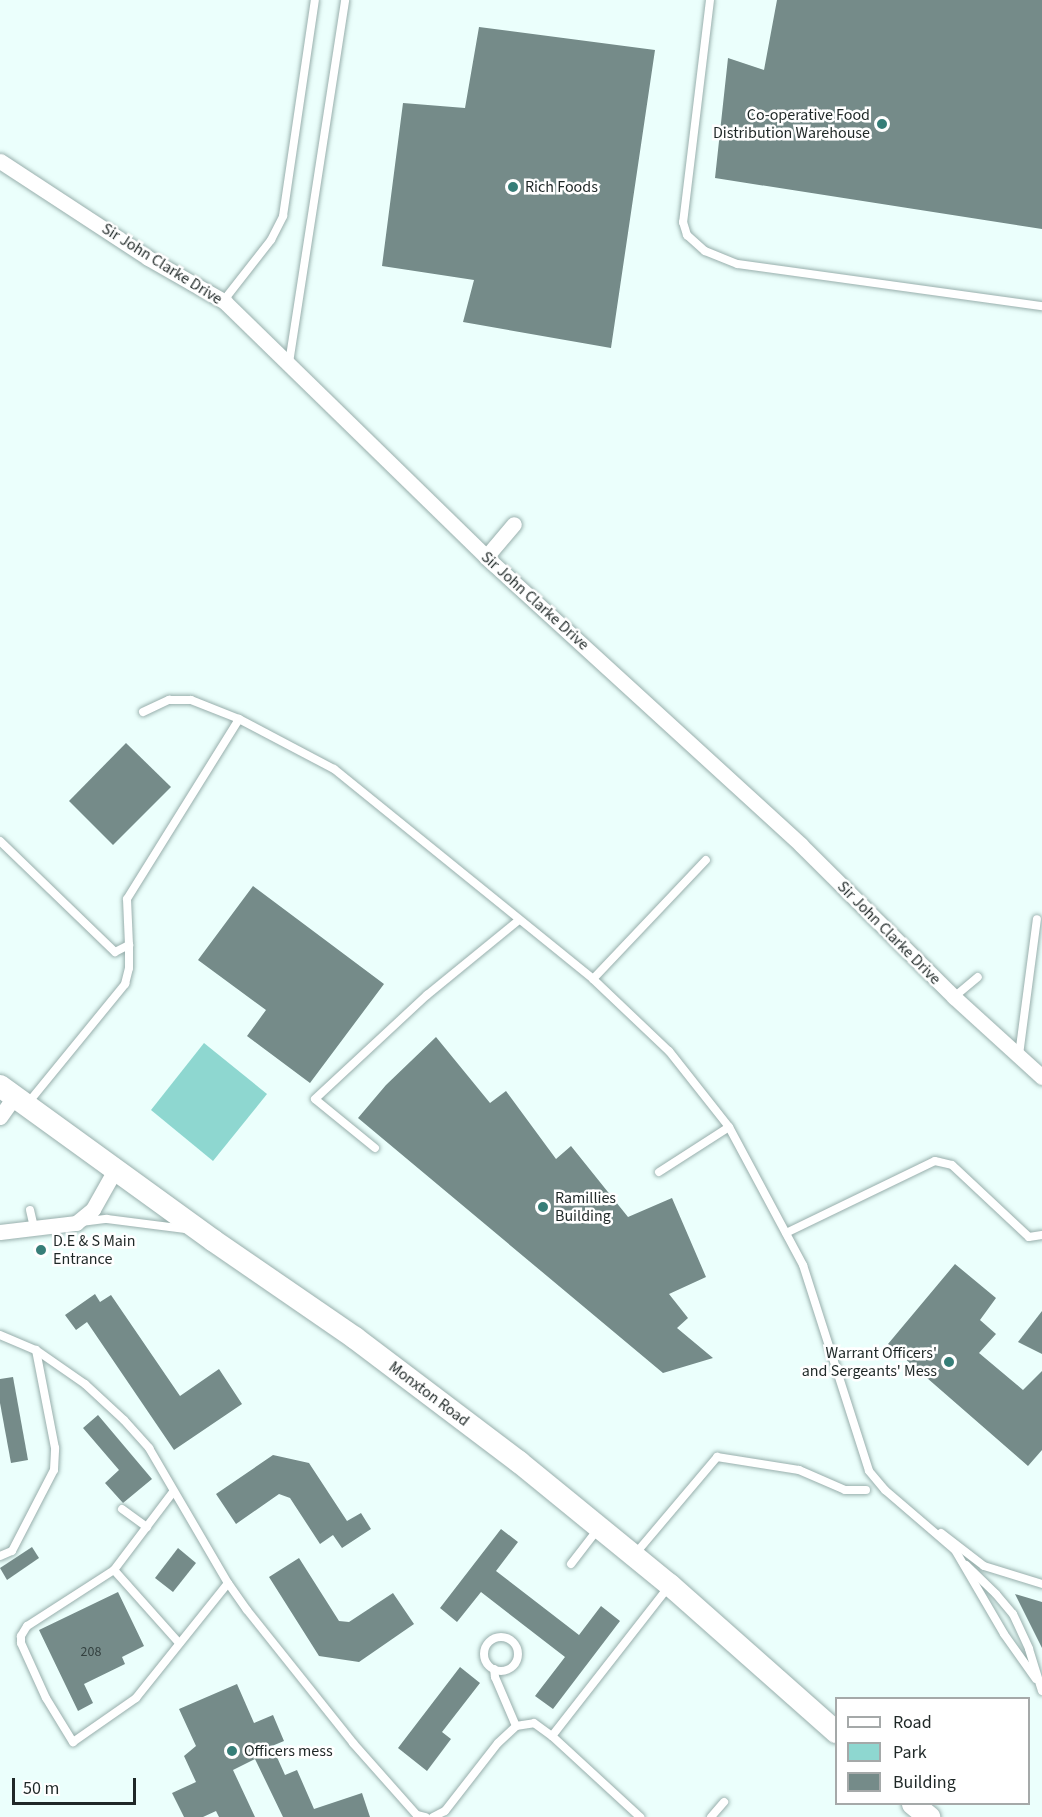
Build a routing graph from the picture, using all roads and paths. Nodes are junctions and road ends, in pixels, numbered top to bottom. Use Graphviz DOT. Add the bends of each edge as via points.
graph roads {
  1 [pos="315,0"];
  2 [pos="345,0"];
  3 [pos="710,0"];
  4 [pos="0,161"];
  5 [pos="227,299"];
  6 [pos="1042,306"];
  7 [pos="288,364"];
  8 [pos="514,524"];
  9 [pos="486,557"];
  10 [pos="144,712"];
  11 [pos="239,719"];
  12 [pos="0,841"];
  13 [pos="706,860"];
  14 [pos="1037,919"];
  15 [pos="519,920"];
  16 [pos="129,945"];
  17 [pos="978,977"];
  18 [pos="593,979"];
  19 [pos="954,997"];
  20 [pos="1019,1056"];
  21 [pos="1042,1077"];
  22 [pos="13,1096"];
  23 [pos="0,1117"];
  24 [pos="729,1127"];
  25 [pos="375,1148"];
  26 [pos="115,1170"];
  27 [pos="659,1172"];
  28 [pos="30,1210"];
  29 [pos="76,1223"];
  30 [pos="34,1228"];
  31 [pos="0,1232"];
  32 [pos="786,1233"];
  33 [pos="1042,1235"];
  34 [pos="214,1241"];
  35 [pos="0,1335"];
  36 [pos="36,1350"];
  37 [pos="866,1490"];
  38 [pos="173,1492"];
  39 [pos="898,1502"];
  40 [pos="122,1509"];
  41 [pos="147,1527"];
  42 [pos="599,1528"];
  43 [pos="0,1556"];
  44 [pos="634,1556"];
  45 [pos="960,1560"];
  46 [pos="571,1564"];
  47 [pos="114,1570"];
  48 [pos="228,1583"];
  49 [pos="1042,1584"];
  50 [pos="670,1585"];
  51 [pos="179,1642"];
  52 [pos="494,1669"];
  53 [pos="1036,1679"];
  54 [pos="1042,1691"];
  55 [pos="516,1726"];
  56 [pos="835,1730"];
  57 [pos="552,1736"];
  58 [pos="724,1802"];
  59 [pos="915,1805"];
  60 [pos="426,1817"];
  61 [pos="434,1817"];
  62 [pos="640,1817"];
  63 [pos="711,1817"];
  64 [pos="929,1817"];
  1 -- 5 [label="lane" via="283,216 271,240"];
  2 -- 7 [label="lane"];
  3 -- 6 [label="lane" via="683,222 687,236 705,251 738,264"];
  4 -- 5 [label="street, Sir John Clarke Drive" via="148,258"];
  5 -- 7 [label="street, Sir John Clarke Drive"];
  7 -- 9 [label="street, Sir John Clarke Drive"];
  8 -- 9 [label="street"];
  9 -- 19 [label="street, Sir John Clarke Drive" via="801,845"];
  10 -- 11 [label="lane" via="169,700 191,700"];
  11 -- 15 [label="lane" via="334,770"];
  11 -- 16 [label="lane" via="127,899"];
  12 -- 16 [label="lane" via="115,952"];
  13 -- 18 [label="lane"];
  14 -- 20 [label="lane"];
  15 -- 18 [label="lane"];
  15 -- 25 [label="lane" via="427,995 315,1099"];
  16 -- 22 [label="lane" via="125,984"];
  17 -- 19 [label="lane"];
  18 -- 24 [label="lane" via="669,1051"];
  19 -- 20 [label="street, Sir John Clarke Drive"];
  20 -- 21 [label="street, Sir John Clarke Drive"];
  22 -- 23 [label="street"];
  22 -- 26 [label="street, Monxton Road"];
  24 -- 27 [label="lane"];
  24 -- 32 [label="lane"];
  26 -- 29 [label="street" via="93,1209"];
  26 -- 34 [label="street, Monxton Road"];
  28 -- 30 [label="lane"];
  29 -- 30 [label="street"];
  29 -- 34 [label="lane" via="107,1219 139,1221 181,1227"];
  30 -- 31 [label="street"];
  32 -- 33 [label="lane" via="934,1161 952,1165 1029,1237"];
  32 -- 39 [label="lane" via="803,1266 863,1457 869,1471"];
  34 -- 42 [label="street, Monxton Road" via="355,1338"];
  35 -- 36 [label="lane"];
  36 -- 38 [label="lane" via="85,1384 124,1420 149,1448"];
  36 -- 43 [label="lane" via="55,1448 54,1470 12,1551"];
  37 -- 44 [label="lane" via="844,1490 799,1470 717,1457"];
  38 -- 41 [label="lane"];
  38 -- 48 [label="lane"];
  39 -- 45 [label="lane" via="955,1550"];
  39 -- 49 [label="lane" via="984,1566"];
  40 -- 41 [label="lane"];
  41 -- 47 [label="lane"];
  42 -- 44 [label="street, Monxton Road"];
  42 -- 46 [label="lane"];
  44 -- 50 [label="street, Monxton Road"];
  45 -- 53 [label="lane"];
  45 -- 53 [label="lane" via="1013,1614 1029,1649"];
  47 -- 51 [label="lane"];
  47 -- 51 [label="lane" via="27,1626 21,1636 46,1698 73,1742 136,1698"];
  48 -- 51 [label="lane"];
  48 -- 60 [label="lane" via="353,1743 417,1815"];
  50 -- 56 [label="street, Monxton Road"];
  50 -- 57 [label="lane"];
  52 -- 52 [label="lane" via="486,1662 485,1646 495,1638 508,1639 516,1647 514,1664 507,1669"];
  52 -- 55 [label="lane"];
  53 -- 54 [label="lane"];
  55 -- 57 [label="lane" via="534,1723"];
  55 -- 61 [label="lane" via="445,1811"];
  57 -- 62 [label="lane"];
  58 -- 63 [label="lane"];
  59 -- 64 [label="street"];
}
